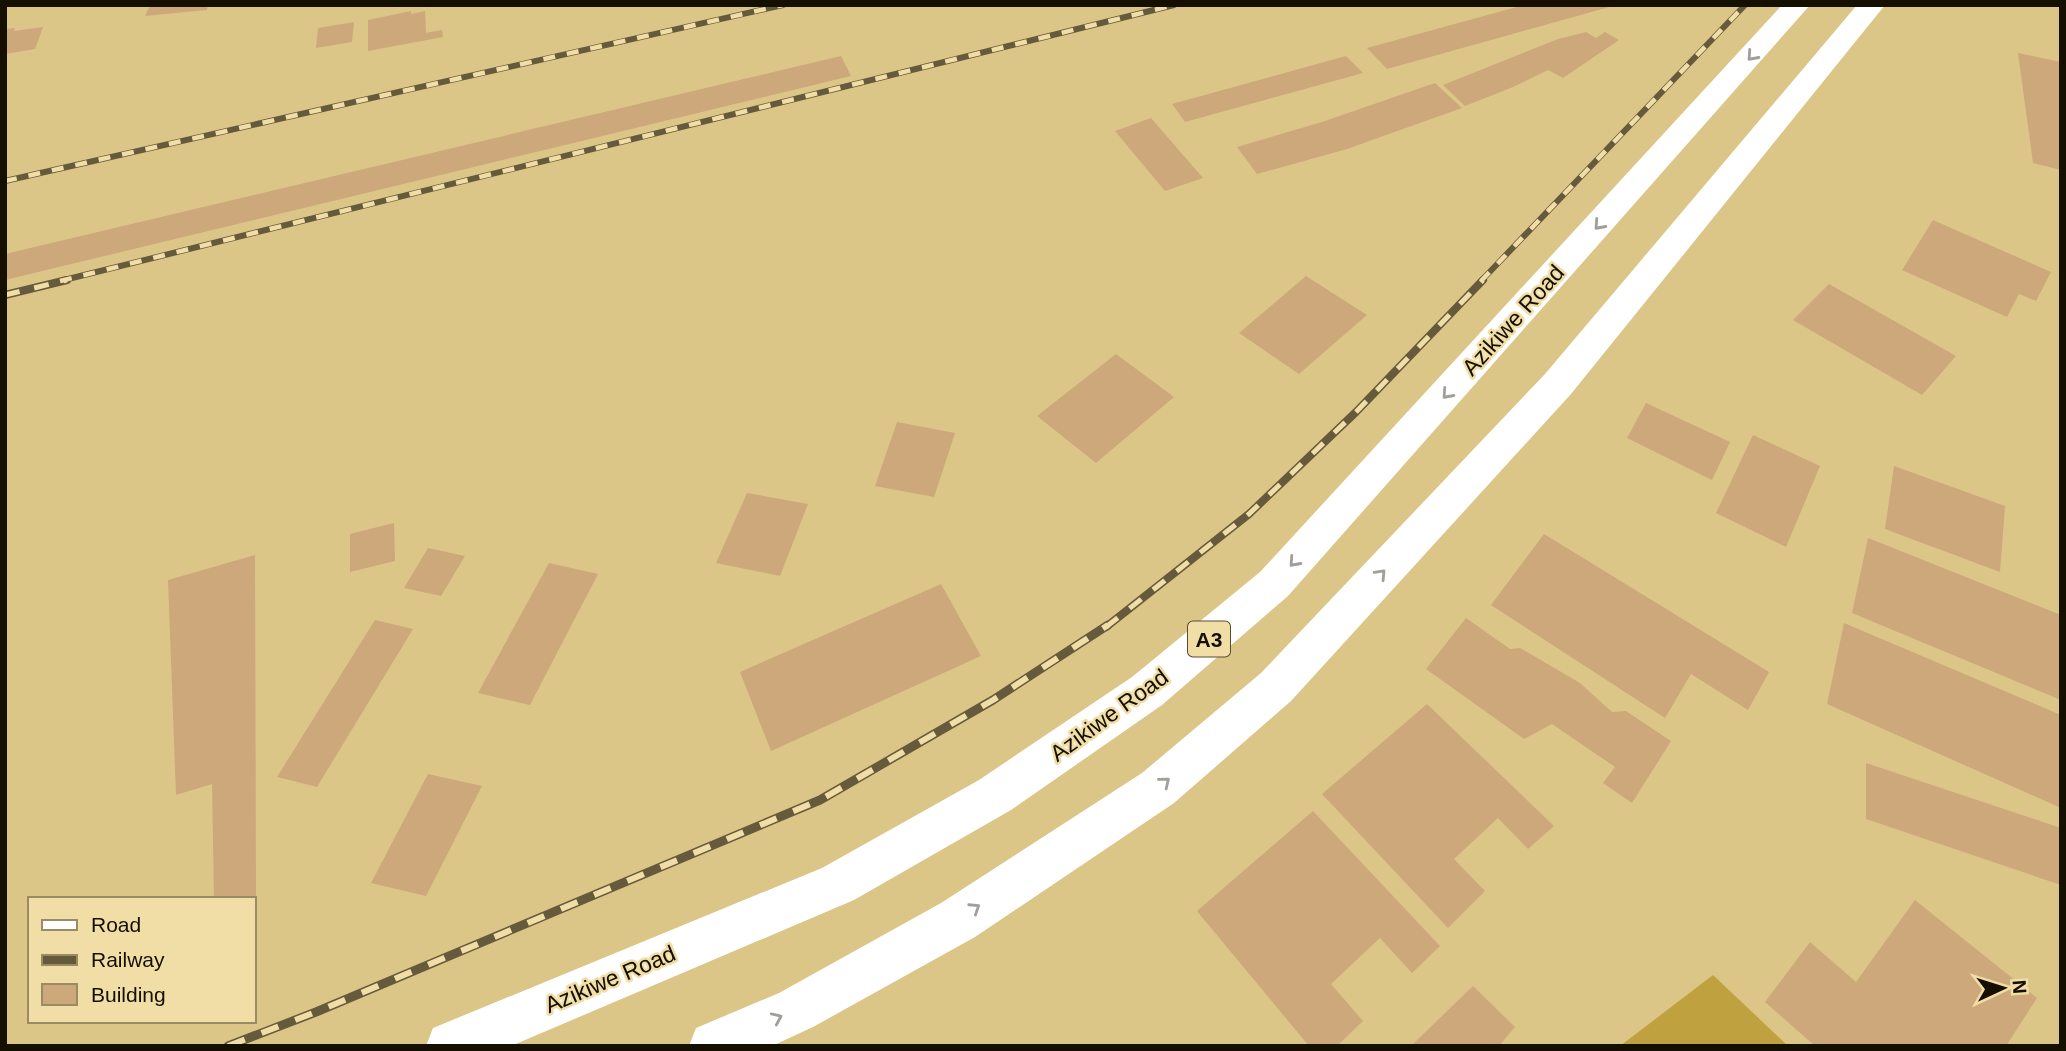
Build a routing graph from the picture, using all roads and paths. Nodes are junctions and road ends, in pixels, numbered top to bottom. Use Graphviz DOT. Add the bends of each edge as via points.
graph roads {
  1 [pos="1797,5"];
  2 [pos="1872,5"];
  3 [pos="451,1046"];
  4 [pos="714,1046"];
  1 -- 3 [label="main road, Azikiwe Road / A3, one-way" via="1274,584 1147,691 995,795 838,884"];
  4 -- 2 [label="main road, one-way" via="796,1010 958,920 1158,788 1276,687 1558,384"];
}
